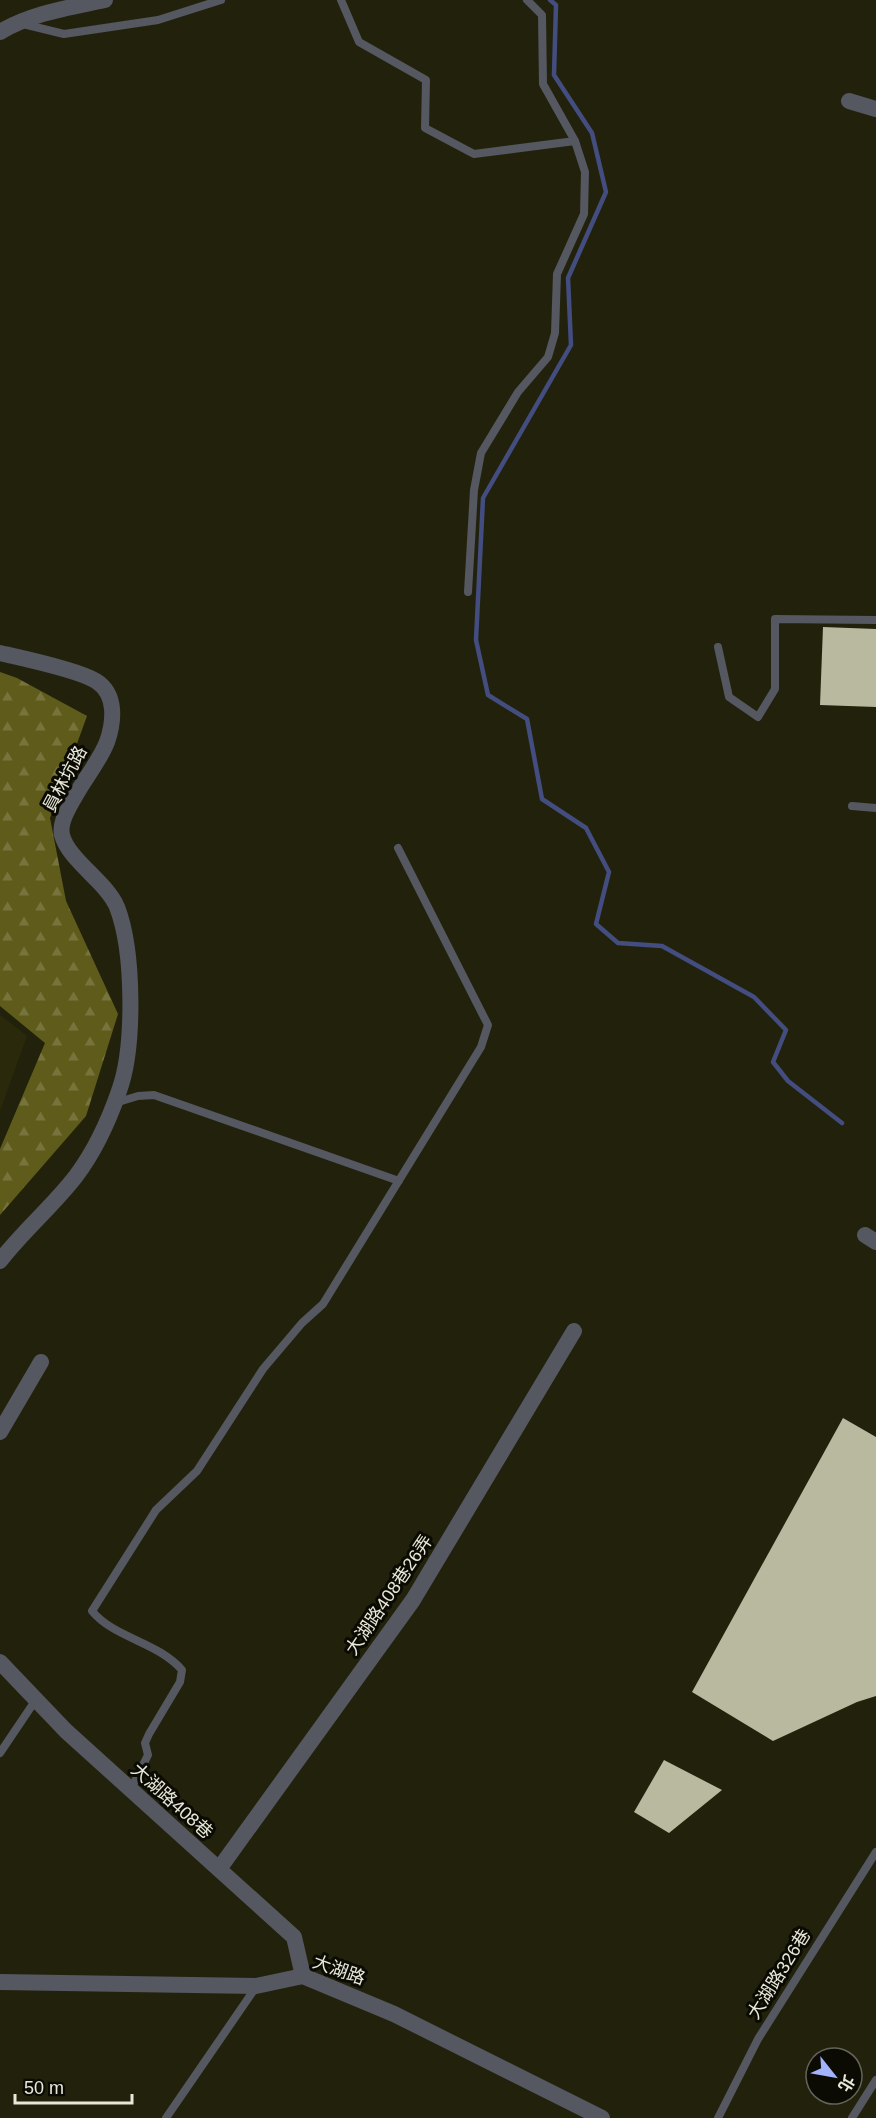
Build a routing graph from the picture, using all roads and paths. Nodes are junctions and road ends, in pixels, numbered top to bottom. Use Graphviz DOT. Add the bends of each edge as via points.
graph roads {
  1 [pos="105,0"];
  2 [pos="221,0"];
  3 [pos="341,0"];
  4 [pos="527,0"];
  5 [pos="16,22"];
  6 [pos="0,32"];
  7 [pos="849,101"];
  8 [pos="876,109"];
  9 [pos="575,141"];
  10 [pos="468,592"];
  11 [pos="876,620"];
  12 [pos="718,647"];
  13 [pos="0,653"];
  14 [pos="852,806"];
  15 [pos="876,808"];
  16 [pos="398,848"];
  17 [pos="116,1097"];
  18 [pos="399,1181"];
  19 [pos="0,1261"];
  20 [pos="574,1331"];
  21 [pos="40,1362"];
  22 [pos="0,1432"];
  23 [pos="0,1662"];
  24 [pos="35,1701"];
  25 [pos="0,1752"];
  26 [pos="131,1789"];
  27 [pos="876,1852"];
  28 [pos="219,1869"];
  29 [pos="303,1976"];
  30 [pos="0,1982"];
  31 [pos="256,1986"];
  32 [pos="876,2080"];
  33 [pos="166,2118"];
  34 [pos="602,2118"];
  35 [pos="718,2118"];
  36 [pos="852,2118"];
  1 -- 5 [label="street"];
  2 -- 5 [label="lane" via="158,20 64,34"];
  3 -- 9 [label="lane" via="359,42 426,80 425,128 474,154"];
  4 -- 9 [label="lane" via="542,15 543,84"];
  5 -- 6 [label="street"];
  7 -- 8 [label="street"];
  9 -- 10 [label="lane" via="585,172 584,213 557,274 555,333 548,357 518,392 481,453 474,490"];
  11 -- 12 [label="lane" via="775,619 775,689 758,717 729,697"];
  13 -- 17 [label="street, 員林坑路" via="97,681 112,706 114,715 106,744 62,824 63,837 116,906 126,939 129,1021"];
  14 -- 15 [label="lane"];
  16 -- 18 [label="lane" via="488,1025 481,1047"];
  17 -- 18 [label="lane" via="154,1095"];
  17 -- 19 [label="street" via="75,1176"];
  18 -- 26 [label="lane" via="323,1304 263,1370 197,1471 156,1510 92,1611 108,1624 172,1658 182,1670 180,1682 145,1743 148,1755"];
  20 -- 28 [label="street, 大湖路408巷26弄" via="413,1600"];
  21 -- 22 [label="street"];
  23 -- 24 [label="street, 大湖路408巷"];
  24 -- 25 [label="lane"];
  24 -- 26 [label="street, 大湖路408巷"];
  26 -- 28 [label="street, 大湖路408巷"];
  27 -- 35 [label="lane, 大湖路326巷" via="758,2039"];
  28 -- 29 [label="street, 大湖路408巷" via="294,1937"];
  29 -- 31 [label="street, 大湖路"];
  29 -- 34 [label="street, 大湖路" via="394,2014"];
  30 -- 31 [label="street, 大湖路"];
  31 -- 33 [label="lane"];
  32 -- 36 [label="lane"];
}
